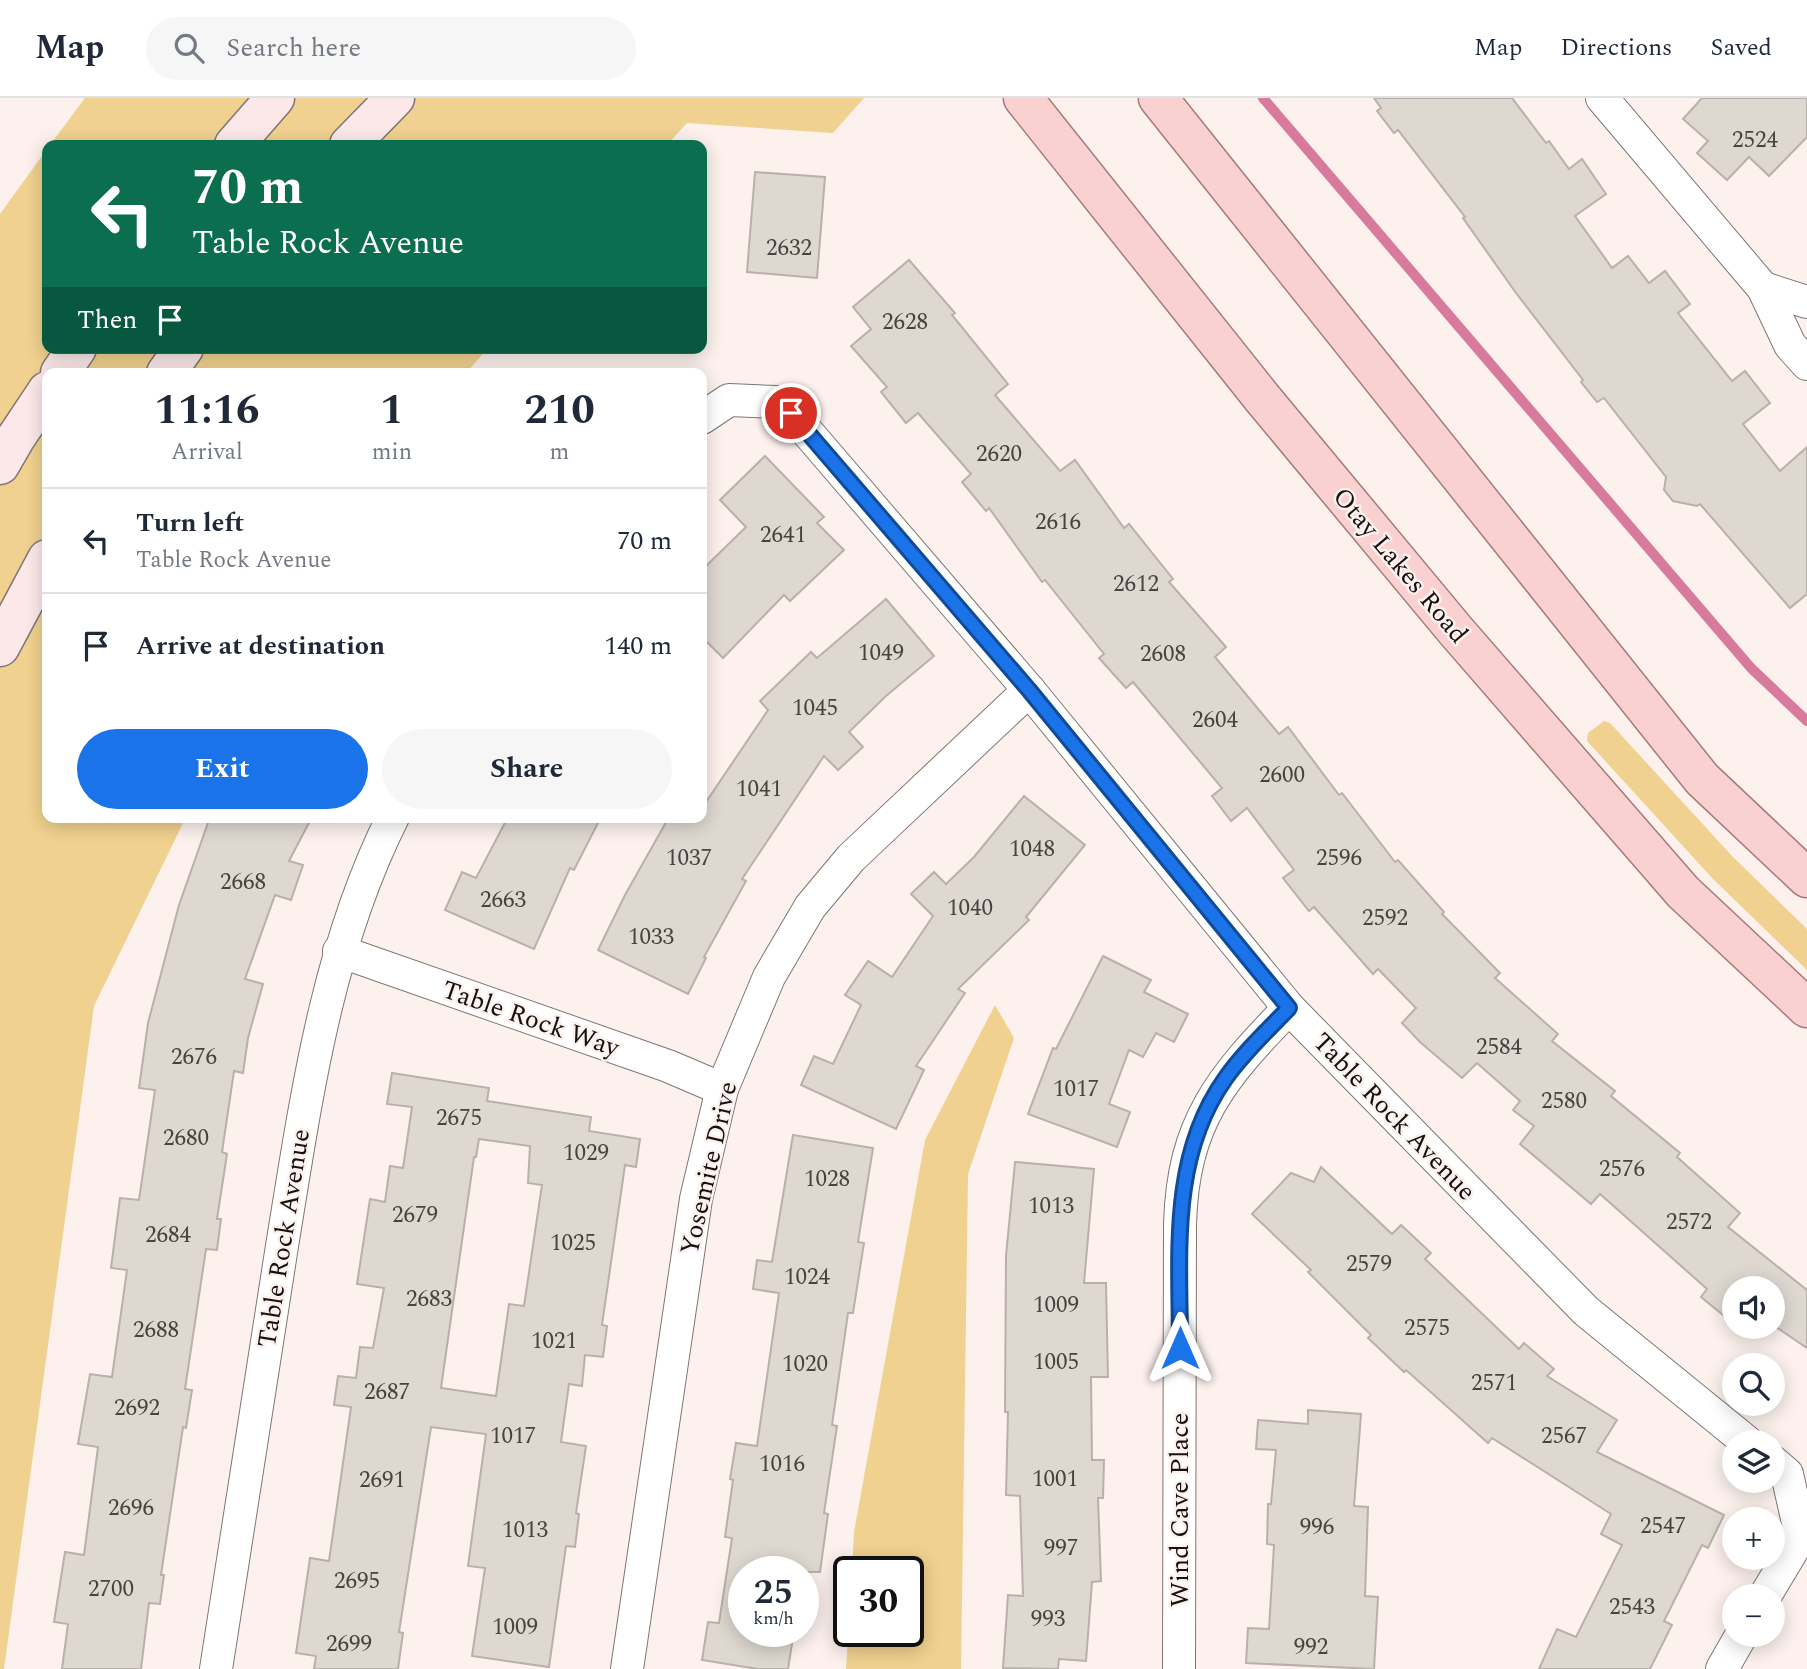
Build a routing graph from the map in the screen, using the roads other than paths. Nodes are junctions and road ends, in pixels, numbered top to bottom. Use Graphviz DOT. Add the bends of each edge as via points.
graph roads {
  1 [pos="275,98"];
  2 [pos="395,98"];
  3 [pos="1023,98"];
  4 [pos="1158,98"];
  5 [pos="1602,98"];
  6 [pos="238,140"];
  7 [pos="354,140"];
  8 [pos="1763,288"];
  9 [pos="1807,302"];
  10 [pos="1807,363"];
  11 [pos="42,398"];
  12 [pos="707,415"];
  13 [pos="0,465"];
  14 [pos="42,568"];
  15 [pos="0,648"];
  16 [pos="1029,690"];
  17 [pos="390,823"];
  18 [pos="1807,878"];
  19 [pos="339,951"];
  20 [pos="1289,1008"];
  21 [pos="1807,1008"];
  22 [pos="722,1089"];
  23 [pos="1732,1430"];
  24 [pos="1785,1472"];
  25 [pos="1772,1584"];
  26 [pos="1735,1647"];
  27 [pos="216,1669"];
  28 [pos="627,1669"];
  29 [pos="1178,1669"];
  30 [pos="1722,1669"];
  1 -- 6 [label="main road"];
  2 -- 7 [label="main road"];
  3 -- 21 [label="main road, Otay Lakes Road" via="1263,399 1456,631 1683,892"];
  4 -- 18 [label="main road" via="1702,779"];
  5 -- 8 [label="street"];
  8 -- 9 [label="street"];
  8 -- 10 [label="street" via="1790,345"];
  11 -- 13 [label="main road"];
  12 -- 16 [label="street, Table Rock Avenue" via="729,400 776,402 791,413"];
  14 -- 15 [label="main road"];
  16 -- 20 [label="street, Table Rock Avenue"];
  16 -- 22 [label="street, Yosemite Drive" via="851,858 810,907 769,977"];
  17 -- 19 [label="street, Table Rock Avenue"];
  19 -- 22 [label="street, Table Rock Way"];
  19 -- 27 [label="street, Table Rock Avenue" via="296,1149"];
  20 -- 23 [label="street, Table Rock Avenue" via="1586,1311"];
  20 -- 29 [label="street, Wind Cave Place" via="1224,1080 1207,1109 1185,1168 1180,1224"];
  22 -- 28 [label="street, Yosemite Drive" via="696,1199"];
  24 -- 25 [label="street" via="1801,1536"];
  26 -- 30 [label="street"];
}
